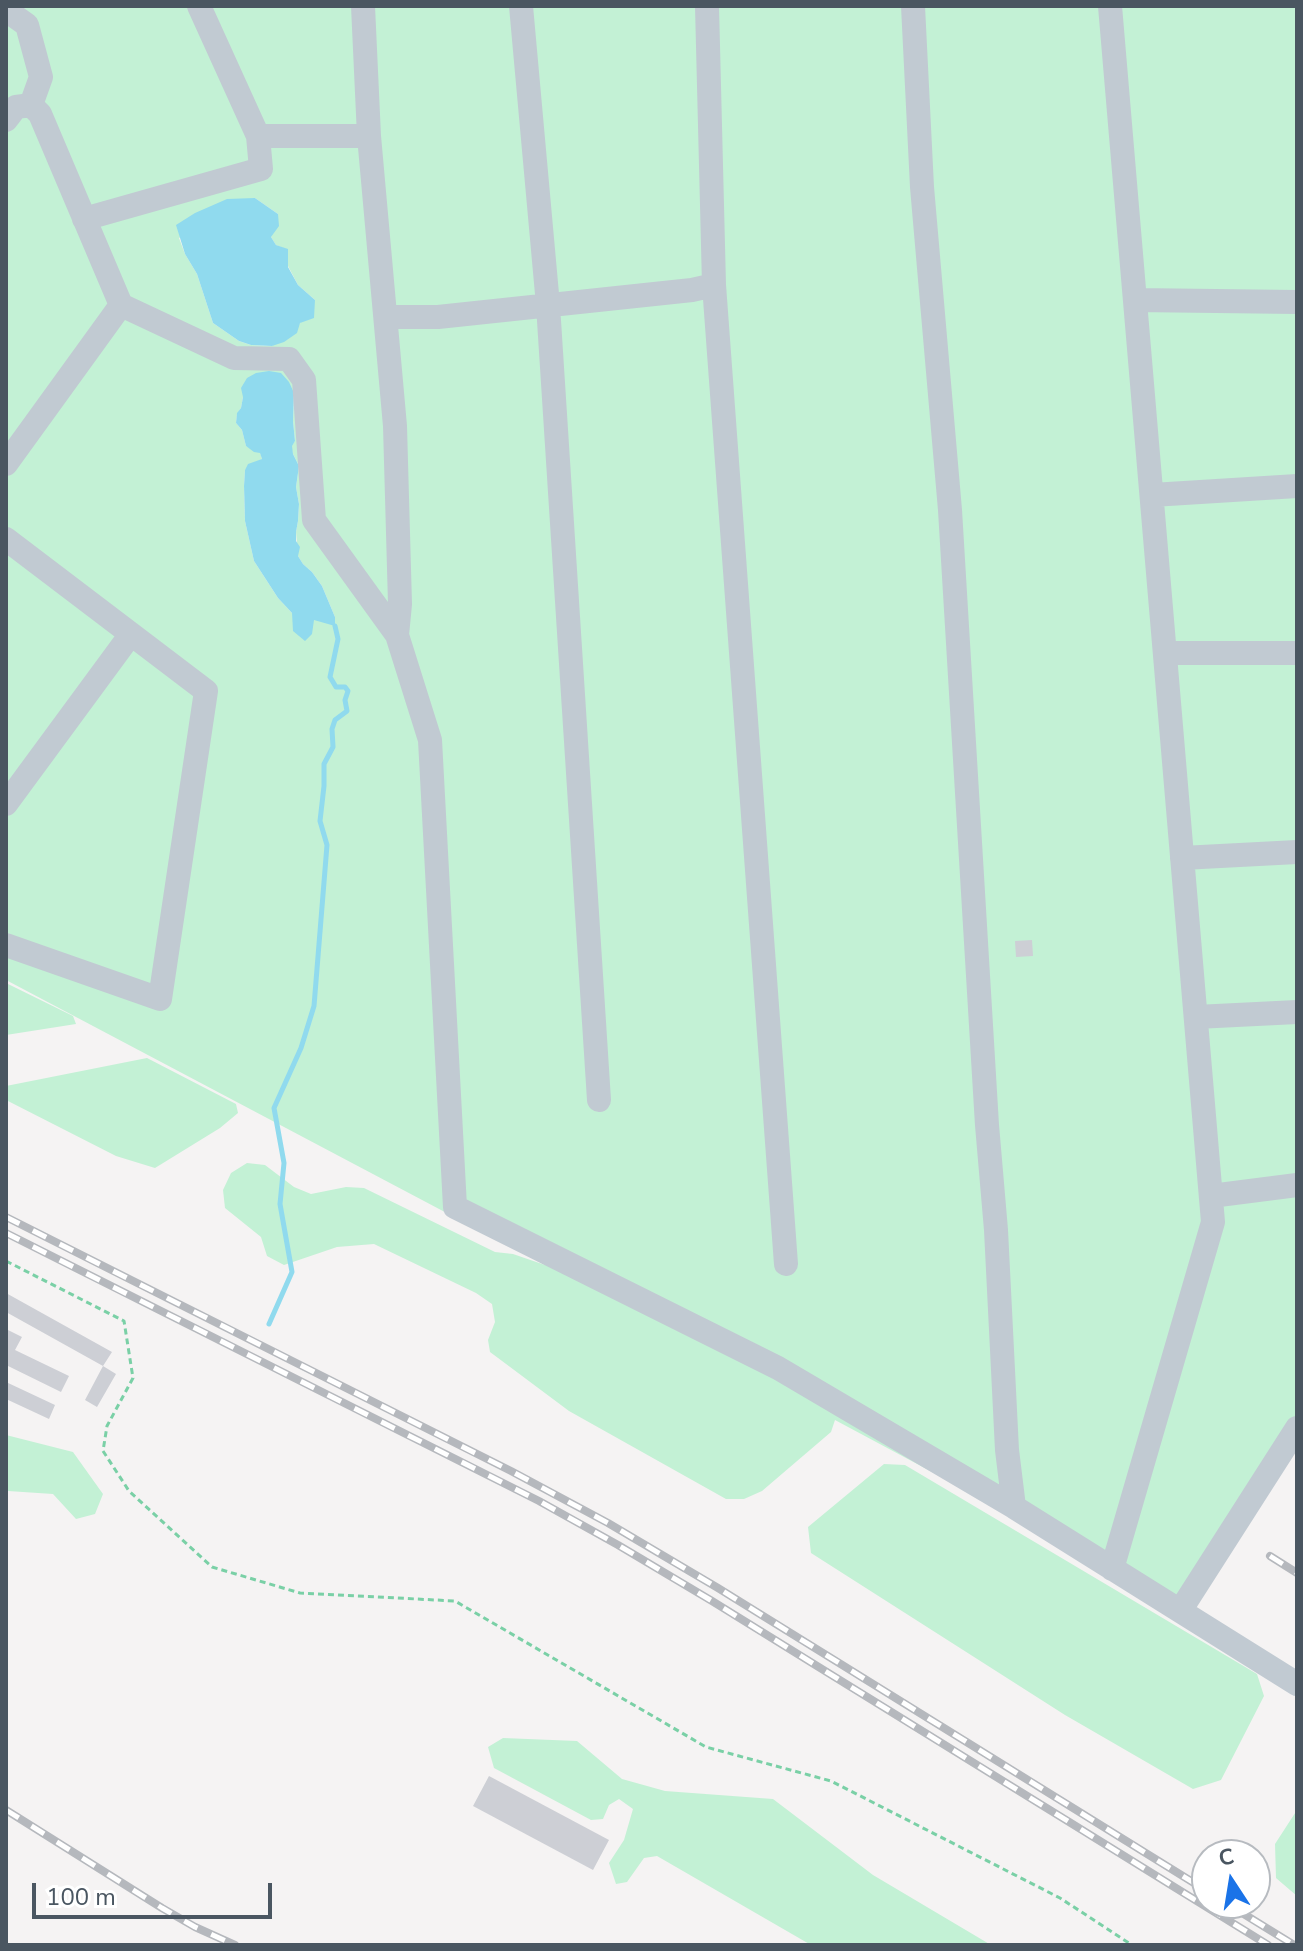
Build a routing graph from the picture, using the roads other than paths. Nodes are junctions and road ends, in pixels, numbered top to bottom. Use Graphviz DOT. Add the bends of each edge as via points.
graph roads {
  1 [pos="199,6"];
  2 [pos="363,6"];
  3 [pos="521,6"];
  4 [pos="707,6"];
  5 [pos="913,6"];
  6 [pos="1110,6"];
  7 [pos="6,10"];
  8 [pos="31,105"];
  9 [pos="6,120"];
  10 [pos="258,136"];
  11 [pos="369,136"];
  12 [pos="84,219"];
  13 [pos="714,285"];
  14 [pos="1135,300"];
  15 [pos="1297,302"];
  16 [pos="121,305"];
  17 [pos="548,305"];
  18 [pos="386,317"];
  19 [pos="6,464"];
  20 [pos="1297,486"];
  21 [pos="1152,495"];
  22 [pos="6,539"];
  23 [pos="131,634"];
  24 [pos="397,635"];
  25 [pos="1165,653"];
  26 [pos="1297,653"];
  27 [pos="6,804"];
  28 [pos="1297,852"];
  29 [pos="1182,858"];
  30 [pos="6,945"];
  31 [pos="1297,1012"];
  32 [pos="1196,1017"];
  33 [pos="599,1100"];
  34 [pos="1297,1185"];
  35 [pos="1211,1196"];
  36 [pos="786,1264"];
  37 [pos="1297,1428"];
  38 [pos="1014,1507"];
  39 [pos="1112,1569"];
  40 [pos="1180,1611"];
  41 [pos="1297,1684"];
  1 -- 10 [label="lane"];
  2 -- 11 [label="lane"];
  3 -- 17 [label="lane"];
  4 -- 13 [label="lane"];
  5 -- 38 [label="lane"];
  6 -- 14 [label="lane"];
  7 -- 8 [label="lane" via="27,25 41,77"];
  8 -- 9 [label="lane" via="16,107"];
  8 -- 12 [label="lane" via="40,114"];
  10 -- 11 [label="lane"];
  10 -- 12 [label="lane" via="261,169"];
  11 -- 18 [label="lane"];
  12 -- 16 [label="lane"];
  13 -- 17 [label="lane"];
  13 -- 36 [label="lane"];
  14 -- 15 [label="lane"];
  14 -- 21 [label="lane"];
  16 -- 19 [label="lane"];
  16 -- 24 [label="lane" via="234,358 289,359 304,380 314,520"];
  17 -- 18 [label="lane"];
  17 -- 33 [label="lane"];
  18 -- 24 [label="lane" via="395,441"];
  20 -- 21 [label="lane"];
  21 -- 25 [label="lane"];
  22 -- 23 [label="lane"];
  23 -- 27 [label="lane"];
  23 -- 30 [label="lane" via="206,691 160,999"];
  24 -- 38 [label="lane" via="430,740 455,1207 778,1368"];
  25 -- 26 [label="lane"];
  25 -- 29 [label="lane"];
  28 -- 29 [label="lane"];
  29 -- 32 [label="lane"];
  31 -- 32 [label="lane"];
  32 -- 35 [label="lane"];
  34 -- 35 [label="lane"];
  35 -- 39 [label="lane" via="1213,1222"];
  37 -- 40 [label="lane"];
  38 -- 39 [label="lane"];
  39 -- 40 [label="lane"];
  40 -- 41 [label="lane"];
}
